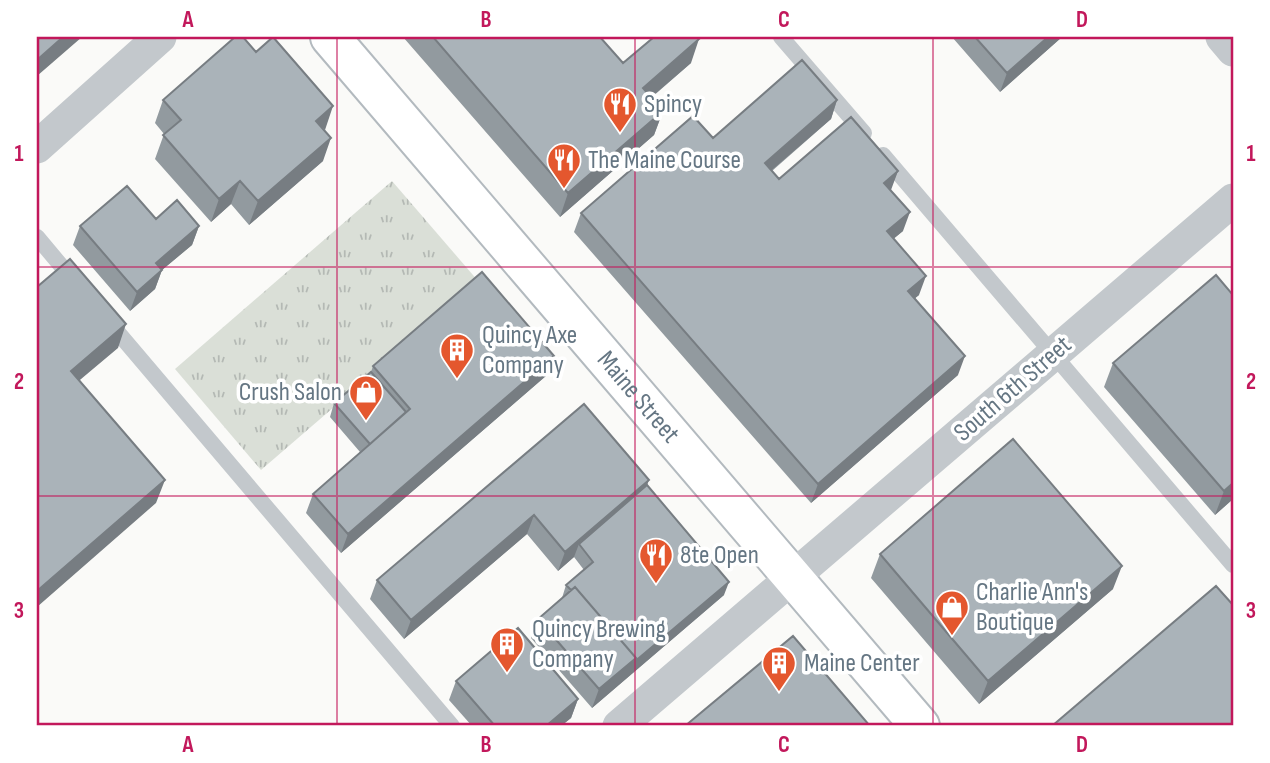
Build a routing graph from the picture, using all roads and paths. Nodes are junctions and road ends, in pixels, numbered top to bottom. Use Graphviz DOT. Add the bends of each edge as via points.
graph roads {
  1 [pos="160,37"];
  2 [pos="330,37"];
  3 [pos="781,37"];
  4 [pos="1222,37"];
  5 [pos="1233,50"];
  6 [pos="37,147"];
  7 [pos="1233,200"];
  8 [pos="37,237"];
  9 [pos="1054,354"];
  10 [pos="1233,565"];
  11 [pos="793,578"];
  12 [pos="452,726"];
  13 [pos="619,726"];
  14 [pos="920,726"];
  1 -- 6 [label="street"];
  2 -- 11 [label="street, Maine Street"];
  3 -- 9 [label="lane"];
  4 -- 5 [label="street"];
  7 -- 9 [label="street, South 6th Street"];
  8 -- 12 [label="lane"];
  9 -- 10 [label="lane"];
  9 -- 11 [label="street, South 6th Street"];
  11 -- 13 [label="street, South 6th Street"];
  11 -- 14 [label="street, Maine Street"];
}
